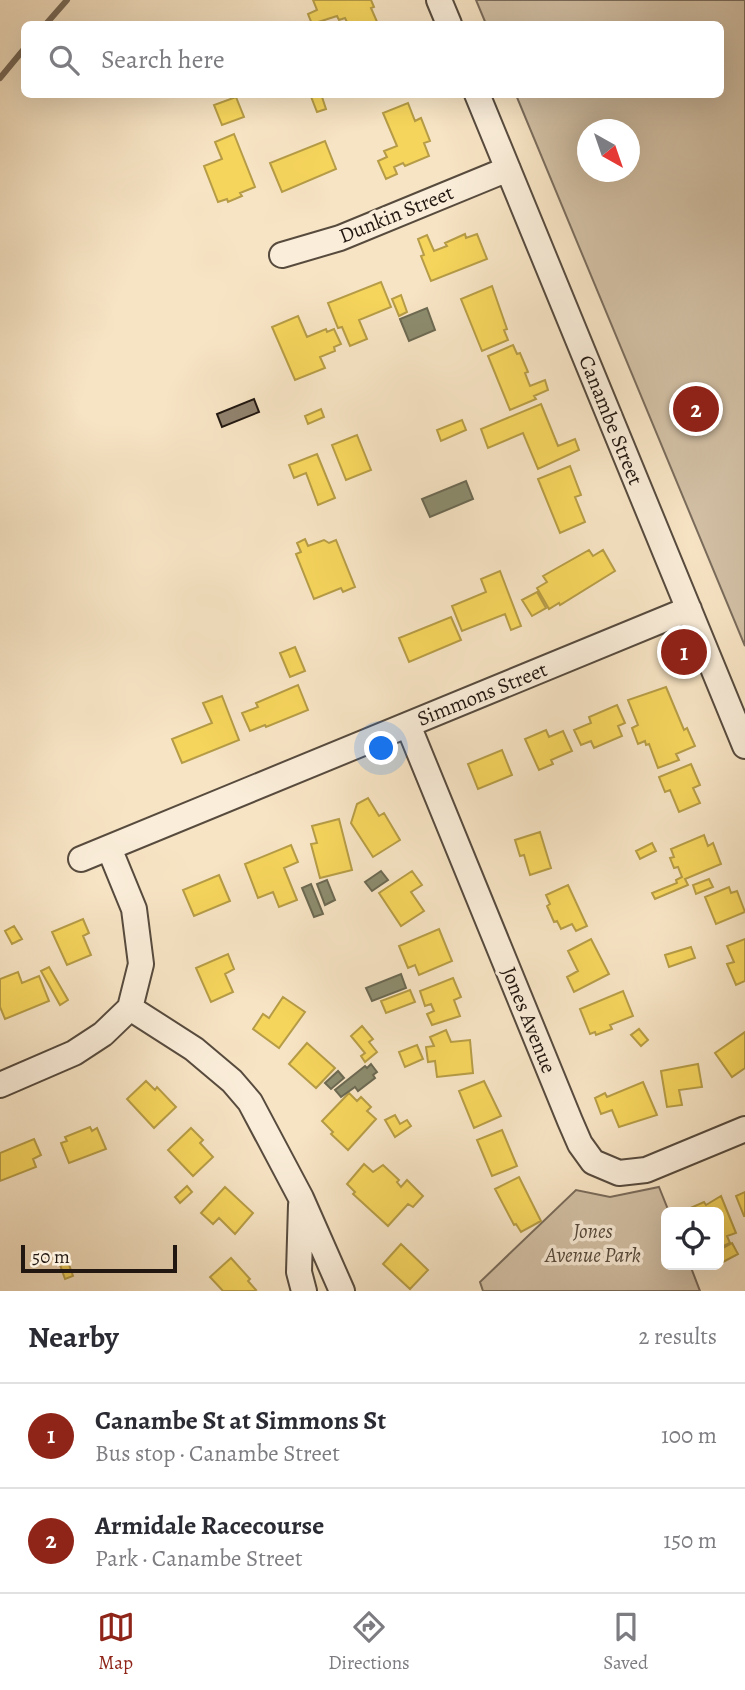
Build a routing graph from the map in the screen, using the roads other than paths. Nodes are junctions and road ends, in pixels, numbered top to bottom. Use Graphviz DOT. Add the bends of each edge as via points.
graph roads {
  1 [pos="439,0"];
  2 [pos="448,21"];
  3 [pos="480,98"];
  4 [pos="508,169"];
  5 [pos="282,255"];
  6 [pos="689,609"];
  7 [pos="408,725"];
  8 [pos="745,746"];
  9 [pos="109,848"];
  10 [pos="81,859"];
  11 [pos="130,1008"];
  12 [pos="0,1085"];
  13 [pos="745,1129"];
  14 [pos="301,1199"];
  15 [pos="304,1291"];
  16 [pos="342,1291"];
  1 -- 2 [label="street"];
  3 -- 4 [label="street, Canambe Street"];
  4 -- 5 [label="street, Dunkin Street" via="340,238"];
  4 -- 6 [label="street, Canambe Street"];
  6 -- 7 [label="street, Simmons Street"];
  6 -- 8 [label="street, Canambe Street"];
  7 -- 9 [label="street, Simmons Street"];
  7 -- 13 [label="street, Jones Avenue" via="570,1121 593,1162 619,1173 646,1170"];
  9 -- 10 [label="street, Simmons Street"];
  9 -- 11 [label="street" via="134,909 141,964"];
  11 -- 12 [label="street" via="74,1053"];
  11 -- 14 [label="street" via="194,1049 250,1102"];
  14 -- 15 [label="street" via="299,1272"];
  14 -- 16 [label="street"];
}
